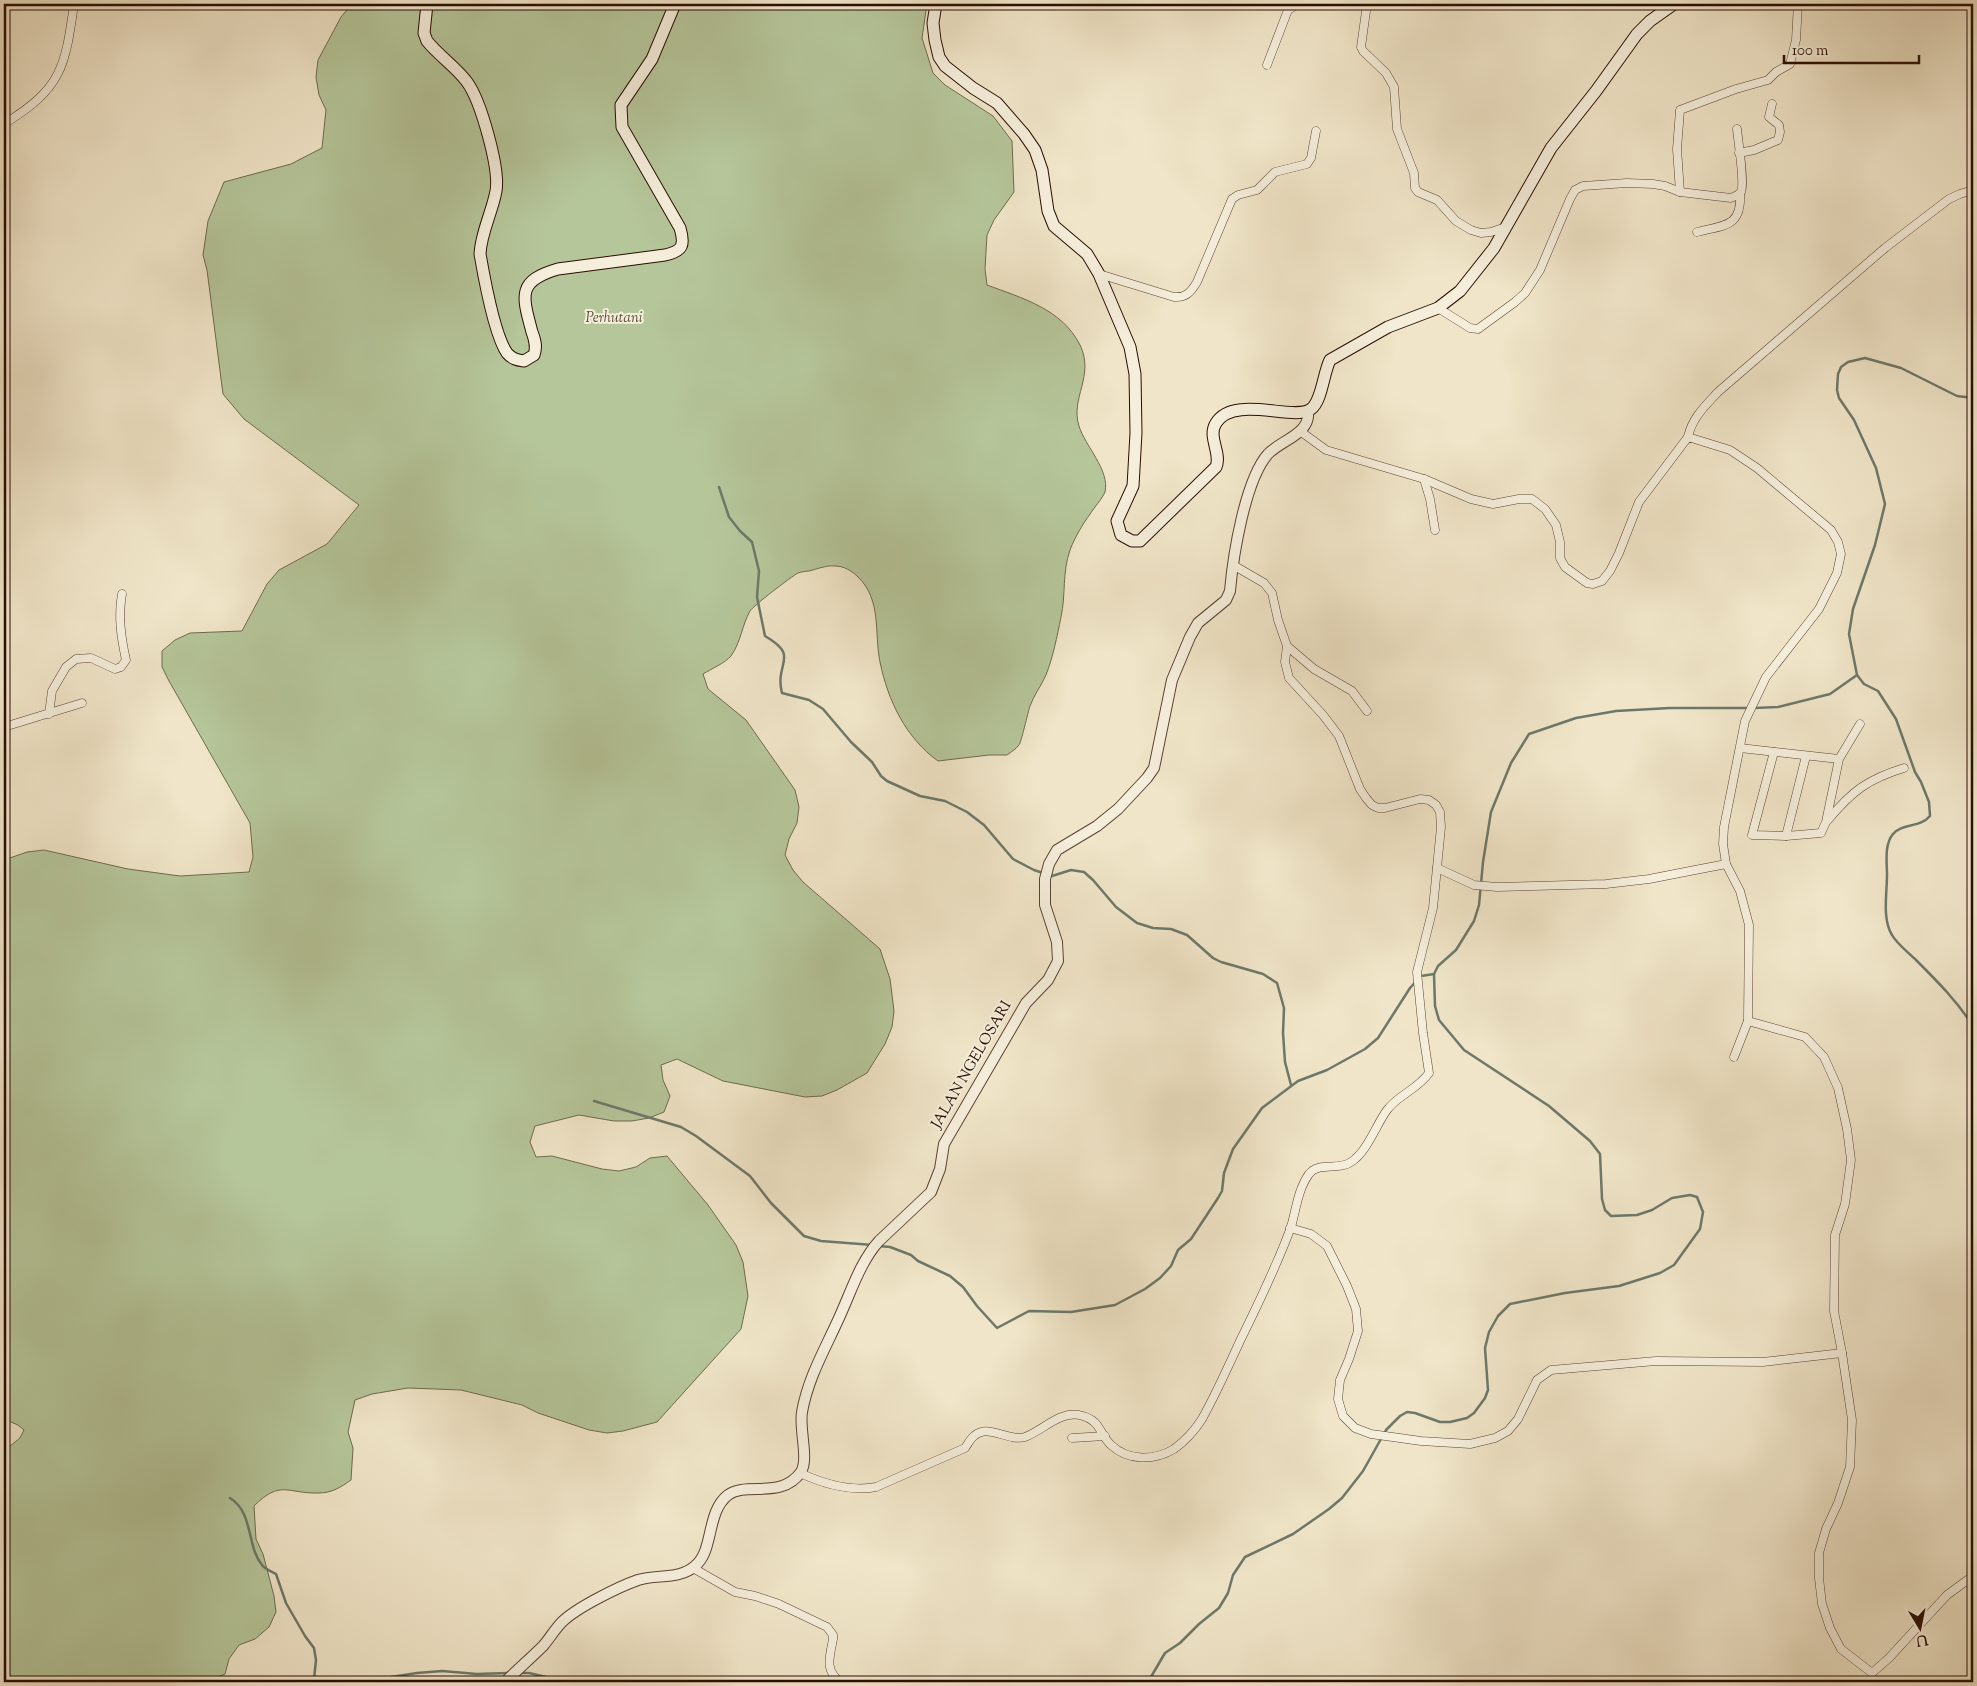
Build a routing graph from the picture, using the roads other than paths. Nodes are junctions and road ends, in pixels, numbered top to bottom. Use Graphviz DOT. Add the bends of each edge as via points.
graph roads {
  1 [pos="74,4"];
  2 [pos="427,4"];
  3 [pos="675,4"];
  4 [pos="936,4"];
  5 [pos="1295,4"];
  6 [pos="1367,4"];
  7 [pos="1674,4"];
  8 [pos="1798,4"];
  9 [pos="1267,65"];
  10 [pos="1772,104"];
  11 [pos="4,124"];
  12 [pos="1737,129"];
  13 [pos="1316,131"];
  14 [pos="1739,153"];
  15 [pos="1973,190"];
  16 [pos="1680,192"];
  17 [pos="1740,193"];
  18 [pos="1506,227"];
  19 [pos="1697,232"];
  20 [pos="1099,274"];
  21 [pos="1438,308"];
  22 [pos="1308,411"];
  23 [pos="1300,431"];
  24 [pos="1688,437"];
  25 [pos="1424,479"];
  26 [pos="1435,530"];
  27 [pos="1233,565"];
  28 [pos="122,594"];
  29 [pos="1287,646"];
  30 [pos="82,703"];
  31 [pos="1367,711"];
  32 [pos="49,714"];
  33 [pos="1860,724"];
  34 [pos="4,727"];
  35 [pos="1740,748"];
  36 [pos="1774,752"];
  37 [pos="1806,756"];
  38 [pos="1839,759"];
  39 [pos="1904,768"];
  40 [pos="1826,822"];
  41 [pos="1786,836"];
  42 [pos="1726,864"];
  43 [pos="1437,868"];
  44 [pos="1748,1021"];
  45 [pos="1734,1057"];
  46 [pos="1290,1228"];
  47 [pos="1842,1353"];
  48 [pos="1104,1436"];
  49 [pos="1072,1438"];
  50 [pos="800,1473"];
  51 [pos="693,1568"];
  52 [pos="1973,1576"];
  53 [pos="506,1682"];
  54 [pos="840,1682"];
  1 -- 11 [label="street" via="68,46 57,76 38,100"];
  2 -- 3 [label="main road" via="424,33 427,41 468,82 492,145 496,192 480,241 480,254 506,350 513,358 524,361 534,355 536,345 525,304 530,281 558,269 674,253 681,248 680,228 622,127 620,117 621,105 652,59"];
  4 -- 20 [label="main road" via="933,23 939,57 945,66 997,104 1024,134 1035,150 1042,170 1048,211 1054,226 1087,254"];
  5 -- 9 [label="street" via="1287,14"];
  6 -- 18 [label="street" via="1362,47 1394,87 1397,129 1414,173 1415,188 1437,200 1456,221 1471,230 1481,233"];
  7 -- 18 [label="main road" via="1650,20 1637,34 1551,148"];
  8 -- 16 [label="street" via="1796,40 1790,64 1768,80 1680,110 1677,149"];
  10 -- 14 [label="street" via="1769,117 1778,125 1778,140"];
  12 -- 14 [label="street"];
  13 -- 20 [label="street" via="1307,164 1278,171 1257,190 1232,199 1197,282 1185,296 1174,296"];
  14 -- 17 [label="street"];
  15 -- 24 [label="street" via="1948,199 1885,248 1718,392 1696,416"];
  16 -- 17 [label="street" via="1731,198"];
  16 -- 21 [label="street" via="1653,184 1583,186 1570,199 1540,270 1516,302 1478,328 1470,328"];
  17 -- 19 [label="street" via="1738,217 1723,226"];
  18 -- 21 [label="main road" via="1494,248 1460,291"];
  20 -- 22 [label="main road" via="1130,347 1136,374 1132,486 1117,521 1119,532 1124,537 1140,541 1212,472 1218,462 1214,429 1223,416 1250,409"];
  21 -- 22 [label="main road" via="1388,327 1330,360 1317,401"];
  22 -- 23 [label="street" via="1308,421"];
  23 -- 25 [label="street" via="1326,450"];
  23 -- 27 [label="street, JALAN NGELOSARI" via="1268,454 1260,466 1240,525"];
  24 -- 25 [label="street" via="1639,502 1610,571 1602,581 1593,584 1565,567 1560,558 1556,525 1545,509 1532,499 1493,504 1471,499"];
  24 -- 35 [label="street" via="1730,450 1744,459 1831,530 1841,554 1838,573 1819,609 1766,677 1745,721"];
  25 -- 26 [label="street"];
  27 -- 29 [label="street" via="1264,583 1272,593"];
  27 -- 50 [label="street, JALAN NGELOSARI" via="1226,600 1198,624 1172,680 1154,768 1118,809 1058,850 1049,864 1045,879 1045,905 1057,942 1058,961 1048,980 1026,1003 944,1144 940,1169 931,1192 876,1244 861,1270 807,1390 801,1414 804,1464"];
  28 -- 32 [label="street" via="120,632 126,660 115,669 91,658 76,659 66,667 52,691"];
  29 -- 31 [label="street" via="1314,669 1352,691"];
  29 -- 43 [label="street" via="1285,662 1290,678 1339,736 1360,789 1372,805 1385,808 1420,799 1436,805 1442,819"];
  30 -- 32 [label="street"];
  32 -- 34 [label="street"];
  33 -- 38 [label="street"];
  35 -- 36 [label="street"];
  35 -- 42 [label="street" via="1724,826"];
  36 -- 37 [label="street"];
  36 -- 41 [label="street" via="1752,835"];
  37 -- 38 [label="street"];
  37 -- 41 [label="street"];
  38 -- 40 [label="street"];
  39 -- 40 [label="street" via="1866,783 1846,798"];
  40 -- 41 [label="street" via="1821,832"];
  42 -- 43 [label="street" via="1606,884 1496,887 1474,885"];
  42 -- 44 [label="street" via="1740,891 1749,924"];
  43 -- 46 [label="street" via="1433,908 1417,972 1429,1073 1420,1085 1388,1108 1359,1156 1342,1167 1323,1167 1310,1174 1302,1188"];
  44 -- 45 [label="street"];
  44 -- 47 [label="street" via="1806,1037 1824,1057 1838,1088 1851,1160 1845,1204 1835,1235 1834,1311"];
  46 -- 47 [label="street" via="1311,1234 1327,1246 1347,1286 1356,1309 1358,1331 1340,1380 1338,1399 1343,1416 1355,1428 1371,1434 1470,1444 1495,1438 1518,1420 1537,1380 1551,1370 1656,1361 1763,1362"];
  46 -- 48 [label="street" via="1234,1355 1202,1419 1188,1438 1172,1450 1150,1458 1137,1458 1110,1444"];
  47 -- 52 [label="street" via="1852,1420 1850,1467 1819,1553 1822,1604 1841,1649 1872,1673 1946,1595"];
  48 -- 49 [label="street"];
  48 -- 50 [label="street" via="1098,1424 1091,1419 1082,1415 1066,1416 1022,1438 992,1431 981,1432 974,1435 965,1448 876,1487 851,1489"];
  50 -- 51 [label="street" via="775,1488 728,1495 713,1519 700,1562"];
  51 -- 53 [label="street" via="676,1576 638,1580 580,1608 562,1622 548,1642"];
  51 -- 54 [label="street" via="738,1594 779,1604 827,1628 833,1639 829,1669"];
}
